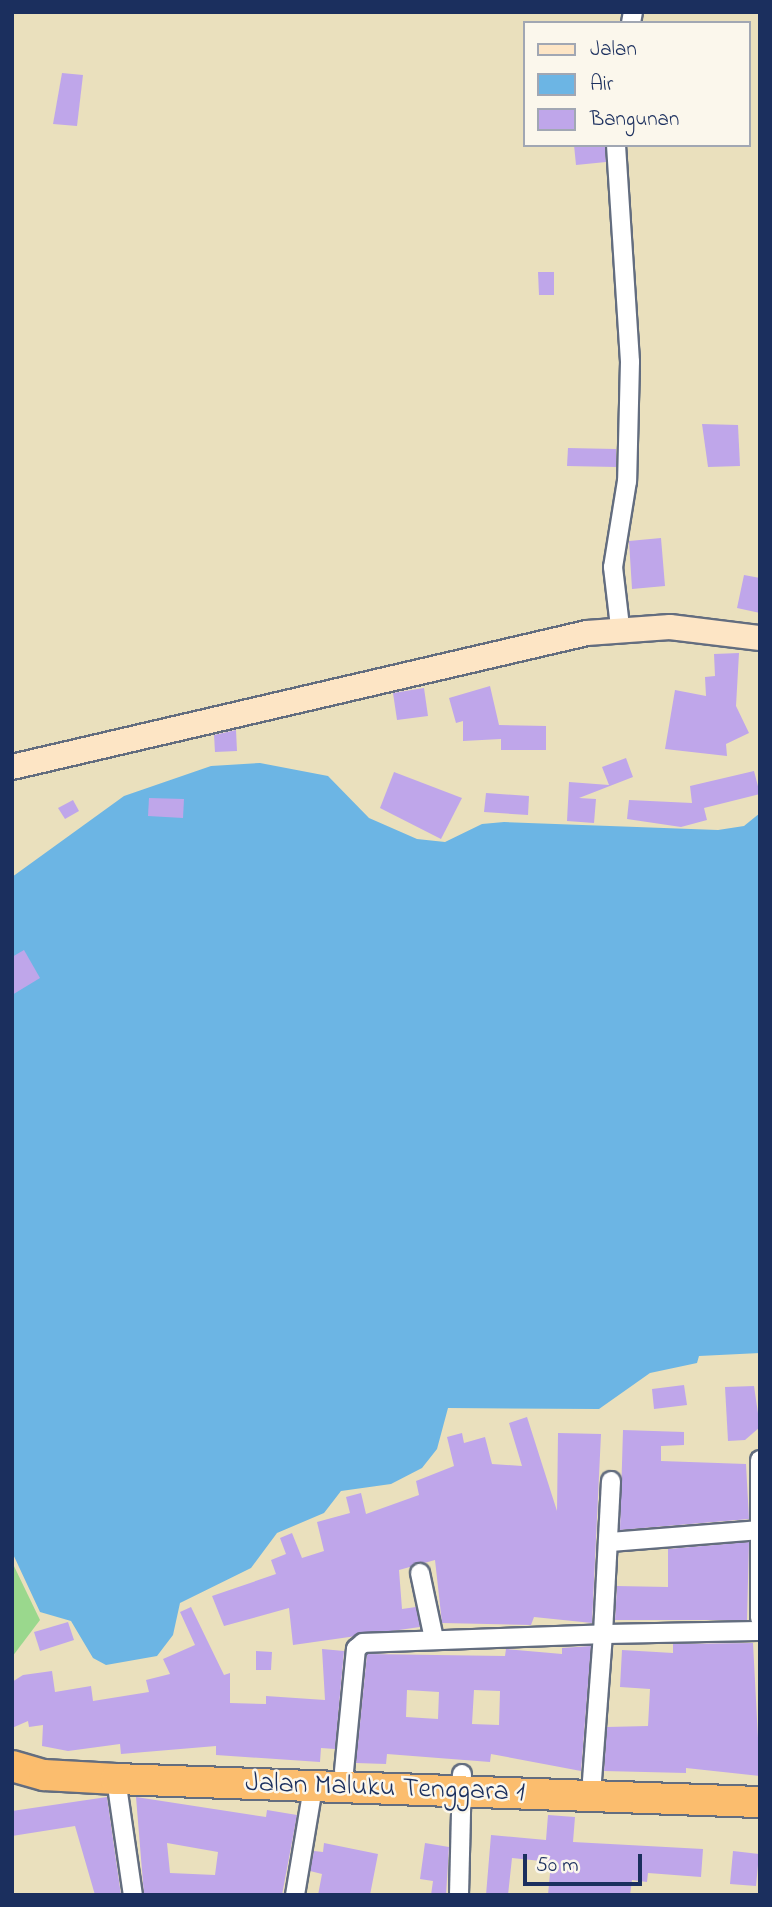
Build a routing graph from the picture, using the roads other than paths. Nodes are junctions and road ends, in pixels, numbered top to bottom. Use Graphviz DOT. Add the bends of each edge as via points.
graph roads {
  1 [pos="616,147"];
  2 [pos="620,628"];
  3 [pos="760,638"];
  4 [pos="12,767"];
  5 [pos="760,1460"];
  6 [pos="611,1481"];
  7 [pos="758,1531"];
  8 [pos="610,1542"];
  9 [pos="420,1573"];
  10 [pos="760,1618"];
  11 [pos="760,1632"];
  12 [pos="603,1634"];
  13 [pos="434,1639"];
  14 [pos="12,1760"];
  15 [pos="12,1766"];
  16 [pos="344,1771"];
  17 [pos="116,1779"];
  18 [pos="592,1781"];
  19 [pos="462,1783"];
  20 [pos="313,1787"];
  21 [pos="760,1787"];
  22 [pos="760,1802"];
  23 [pos="134,1895"];
  24 [pos="295,1895"];
  25 [pos="459,1895"];
  1 -- 2 [label="street" via="630,362 627,481 613,567"];
  2 -- 3 [label="street" via="701,629"];
  2 -- 4 [label="street"];
  5 -- 7 [label="street"];
  6 -- 8 [label="street"];
  7 -- 8 [label="street"];
  7 -- 10 [label="street"];
  8 -- 12 [label="street"];
  9 -- 13 [label="street"];
  11 -- 12 [label="street"];
  12 -- 13 [label="street"];
  12 -- 18 [label="street"];
  13 -- 16 [label="street" via="358,1645"];
  14 -- 16 [label="highway, Jalan Maluku Tenggara 1"];
  15 -- 17 [label="highway, Jalan Maluku Tenggara 1" via="44,1775"];
  16 -- 19 [label="highway, Jalan Maluku Tenggara 1"];
  17 -- 20 [label="highway, Jalan Maluku Tenggara 1"];
  17 -- 23 [label="street"];
  18 -- 19 [label="highway, Jalan Maluku Tenggara 1"];
  18 -- 21 [label="highway, Jalan Maluku Tenggara 1"];
  19 -- 20 [label="highway, Jalan Maluku Tenggara 1"];
  19 -- 22 [label="highway, Jalan Maluku Tenggara 1"];
  19 -- 25 [label="street"];
  20 -- 24 [label="street"];
}
